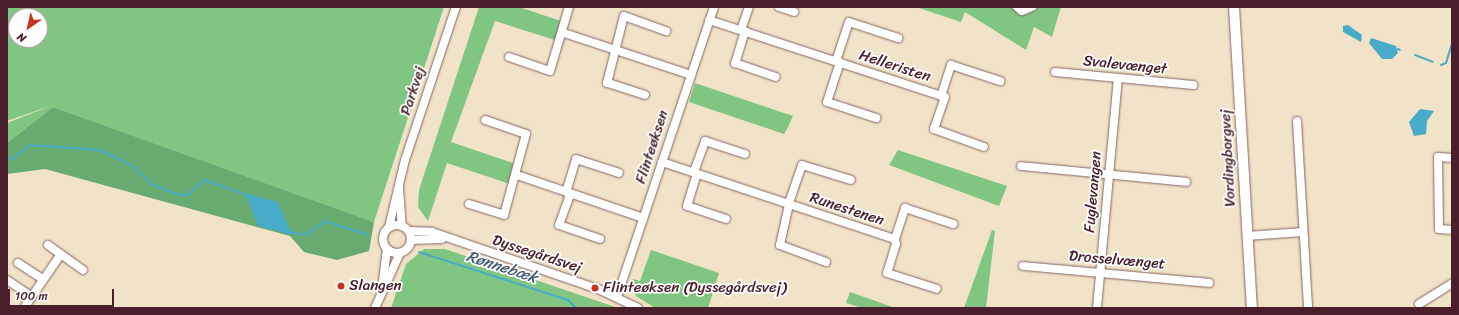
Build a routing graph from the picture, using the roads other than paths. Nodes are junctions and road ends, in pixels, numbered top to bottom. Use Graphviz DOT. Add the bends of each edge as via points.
graph roads {
  1 [pos="456,7"];
  2 [pos="569,7"];
  3 [pos="714,7"];
  4 [pos="748,7"];
  5 [pos="779,7"];
  6 [pos="1017,7"];
  7 [pos="1032,7"];
  8 [pos="1234,7"];
  9 [pos="794,12"];
  10 [pos="709,20"];
  11 [pos="666,31"];
  12 [pos="743,31"];
  13 [pos="564,33"];
  14 [pos="898,38"];
  15 [pos="615,50"];
  16 [pos="509,57"];
  17 [pos="838,62"];
  18 [pos="1055,72"];
  19 [pos="691,75"];
  20 [pos="776,77"];
  21 [pos="1118,78"];
  22 [pos="1000,81"];
  23 [pos="1193,85"];
  24 [pos="645,95"];
  25 [pos="941,96"];
  26 [pos="876,118"];
  27 [pos="485,120"];
  28 [pos="1297,121"];
  29 [pos="984,147"];
  30 [pos="745,154"];
  31 [pos="1452,158"];
  32 [pos="662,162"];
  33 [pos="1021,166"];
  34 [pos="619,173"];
  35 [pos="696,173"];
  36 [pos="517,175"];
  37 [pos="1109,175"];
  38 [pos="851,180"];
  39 [pos="1186,182"];
  40 [pos="399,184"];
  41 [pos="567,192"];
  42 [pos="469,204"];
  43 [pos="791,205"];
  44 [pos="643,218"];
  45 [pos="726,220"];
  46 [pos="953,224"];
  47 [pos="402,226"];
  48 [pos="389,227"];
  49 [pos="1452,230"];
  50 [pos="409,231"];
  51 [pos="1303,232"];
  52 [pos="1248,236"];
  53 [pos="600,239"];
  54 [pos="894,239"];
  55 [pos="411,240"];
  56 [pos="448,240"];
  57 [pos="48,245"];
  58 [pos="387,249"];
  59 [pos="400,253"];
  60 [pos="61,254"];
  61 [pos="826,262"];
  62 [pos="18,263"];
  63 [pos="1023,266"];
  64 [pos="83,270"];
  65 [pos="1100,272"];
  66 [pos="44,279"];
  67 [pos="7,280"];
  68 [pos="1209,283"];
  69 [pos="1452,283"];
  70 [pos="382,287"];
  71 [pos="936,289"];
  72 [pos="32,297"];
  73 [pos="617,297"];
  74 [pos="1419,304"];
  75 [pos="24,308"];
  76 [pos="375,308"];
  77 [pos="638,308"];
  78 [pos="1096,308"];
  79 [pos="1252,308"];
  80 [pos="1308,308"];
  1 -- 40 [label="street, Parkvej"];
  2 -- 13 [label="street"];
  3 -- 10 [label="street, Flinteøksen"];
  4 -- 12 [label="street"];
  5 -- 9 [label="street"];
  6 -- 7 [label="street" via="1022,11"];
  8 -- 52 [label="main road, Vordingborgvej"];
  10 -- 12 [label="street, Helleristen"];
  10 -- 19 [label="street, Flinteøksen"];
  11 -- 15 [label="street" via="624,16"];
  12 -- 17 [label="street, Helleristen"];
  12 -- 20 [label="street" via="735,63"];
  13 -- 15 [label="street"];
  13 -- 16 [label="street" via="550,71"];
  14 -- 17 [label="street, Helleristen" via="849,22"];
  15 -- 19 [label="street"];
  15 -- 24 [label="street" via="607,83"];
  17 -- 25 [label="street, Helleristen"];
  17 -- 26 [label="street, Helleristen" via="827,102"];
  18 -- 21 [label="street, Svalevænget"];
  19 -- 32 [label="street, Flinteøksen"];
  21 -- 23 [label="street, Svalevænget"];
  21 -- 37 [label="street, Fuglevangen"];
  22 -- 25 [label="street, Helleristen" via="951,65"];
  25 -- 29 [label="street, Helleristen" via="945,97 934,129"];
  27 -- 36 [label="street" via="526,134"];
  28 -- 51 [label="street"];
  30 -- 35 [label="street" via="705,141"];
  31 -- 49 [label="street" via="1438,157 1439,228"];
  32 -- 35 [label="street, Runestenen"];
  32 -- 44 [label="street, Flinteøksen"];
  33 -- 37 [label="street"];
  34 -- 41 [label="street" via="576,159"];
  35 -- 43 [label="street, Runestenen"];
  35 -- 45 [label="street" via="687,206"];
  36 -- 41 [label="street"];
  36 -- 42 [label="street" via="504,215"];
  37 -- 39 [label="street"];
  37 -- 65 [label="street, Fuglevangen"];
  38 -- 43 [label="street, Runestenen" via="802,165"];
  40 -- 47 [label="street, Parkvej"];
  40 -- 48 [label="street, Parkvej"];
  41 -- 44 [label="street"];
  41 -- 53 [label="street" via="559,225"];
  43 -- 54 [label="street, Runestenen"];
  43 -- 61 [label="street, Runestenen" via="780,244"];
  44 -- 73 [label="street, Flinteøksen"];
  46 -- 54 [label="street, Runestenen" via="905,208"];
  47 -- 48 [label="street"];
  47 -- 50 [label="street"];
  48 -- 58 [label="street" via="384,236"];
  50 -- 55 [label="street"];
  50 -- 56 [label="street, Dyssegårdsvej" via="432,232"];
  51 -- 52 [label="street"];
  51 -- 80 [label="street"];
  52 -- 79 [label="main road, Vordingborgvej"];
  54 -- 71 [label="street, Runestenen" via="896,244 887,273"];
  55 -- 56 [label="street, Dyssegårdsvej"];
  55 -- 59 [label="street"];
  56 -- 73 [label="street, Dyssegårdsvej"];
  57 -- 60 [label="street"];
  58 -- 59 [label="street"];
  58 -- 70 [label="street"];
  59 -- 70 [label="street"];
  60 -- 64 [label="street"];
  60 -- 66 [label="street"];
  62 -- 66 [label="street"];
  63 -- 65 [label="street, Drosselvænget"];
  65 -- 68 [label="street, Drosselvænget"];
  65 -- 78 [label="street, Fuglevangen"];
  66 -- 72 [label="street"];
  67 -- 72 [label="street"];
  69 -- 74 [label="street"];
  70 -- 76 [label="street"];
  72 -- 75 [label="street"];
  73 -- 77 [label="street, Dyssegårdsvej"];
}
